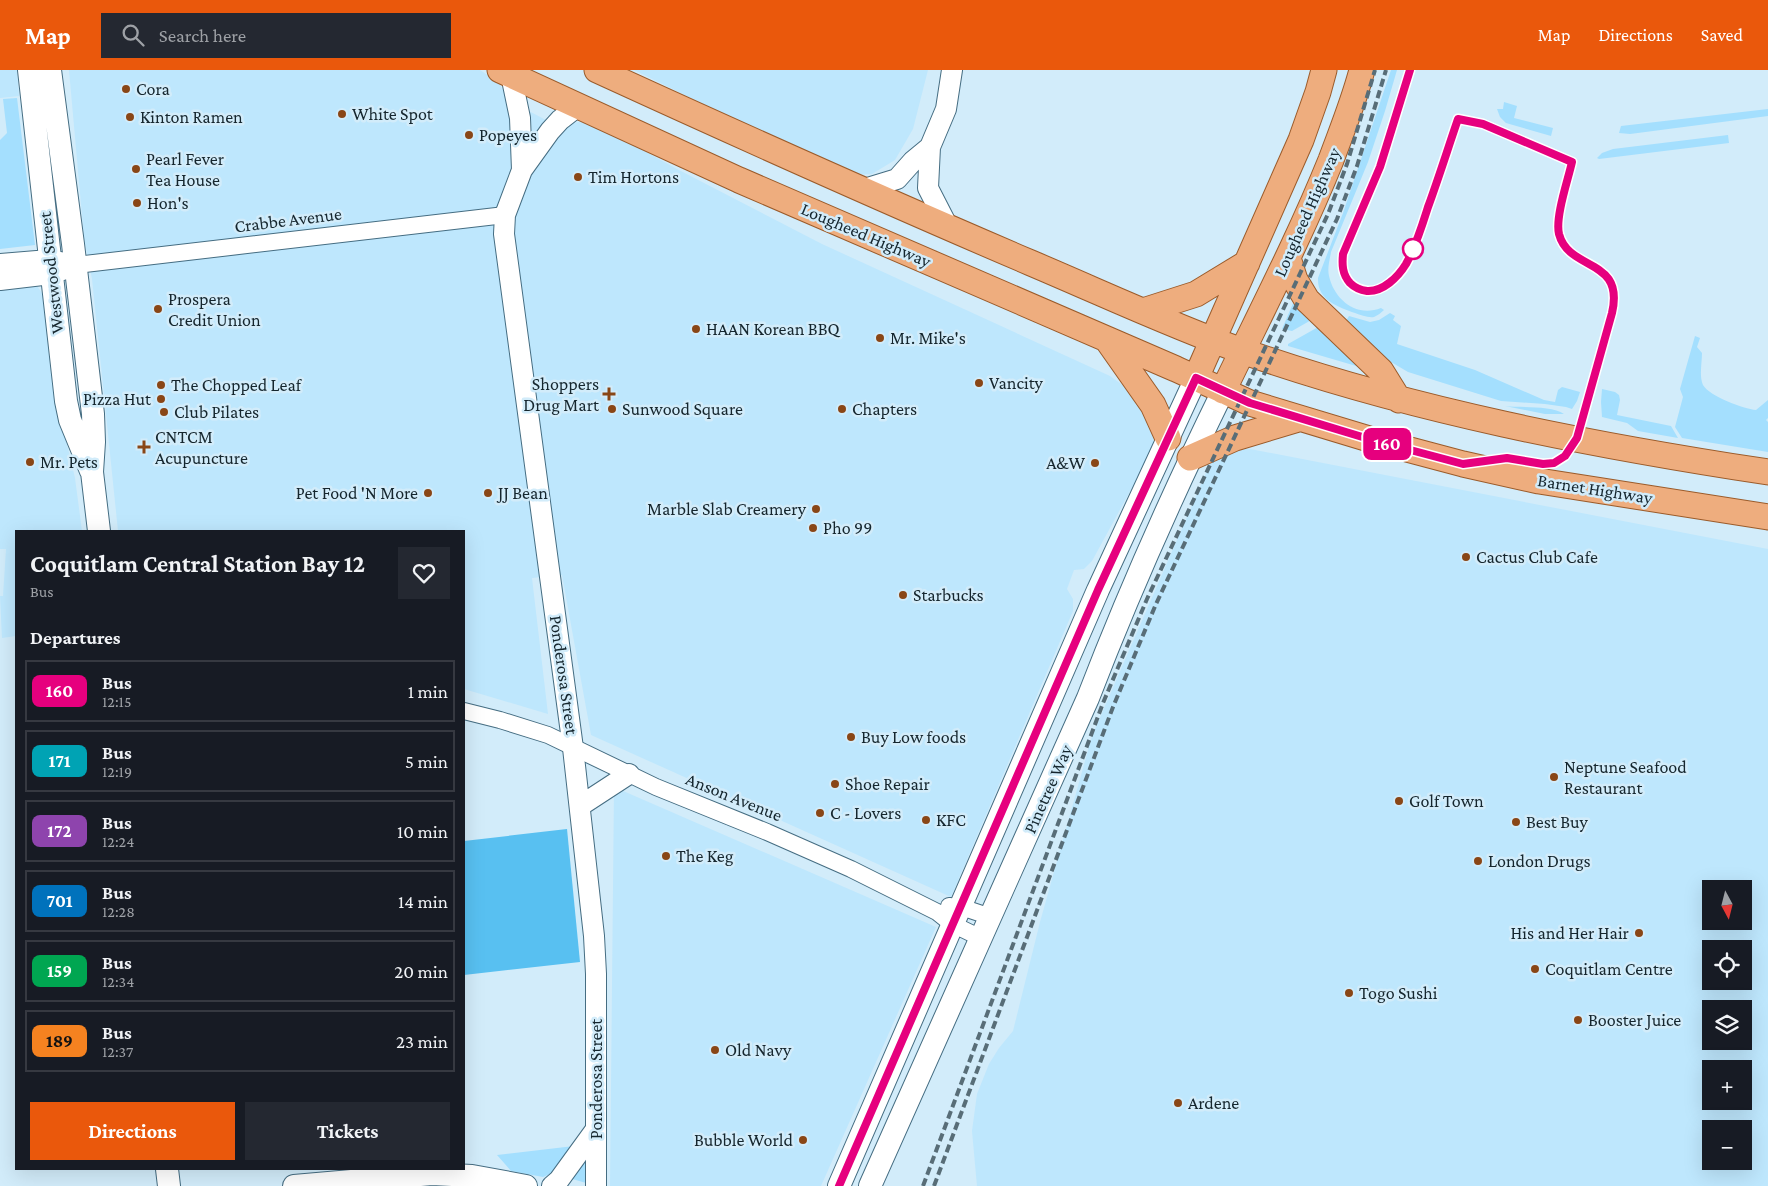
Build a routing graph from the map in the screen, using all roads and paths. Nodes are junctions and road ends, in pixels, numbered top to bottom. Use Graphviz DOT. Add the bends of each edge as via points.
graph roads {
  1 [pos="29,70"];
  2 [pos="50,70"];
  3 [pos="597,70"];
  4 [pos="952,70"];
  5 [pos="1324,70"];
  6 [pos="1362,70"];
  7 [pos="506,73"];
  8 [pos="578,106"];
  9 [pos="930,147"];
  10 [pos="522,170"];
  11 [pos="861,190"];
  12 [pos="505,215"];
  13 [pos="948,227"];
  14 [pos="1288,258"];
  15 [pos="1247,263"];
  16 [pos="0,264"];
  17 [pos="76,264"];
  18 [pos="50,267"];
  19 [pos="0,280"];
  20 [pos="1143,310"];
  21 [pos="1213,340"];
  22 [pos="1108,341"];
  23 [pos="1242,351"];
  24 [pos="1196,378"];
  25 [pos="1223,390"];
  26 [pos="1399,400"];
  27 [pos="1298,419"];
  28 [pos="1168,438"];
  29 [pos="1190,458"];
  30 [pos="92,472"];
  31 [pos="1768,472"];
  32 [pos="1768,517"];
  33 [pos="99,530"];
  34 [pos="465,711"];
  35 [pos="573,748"];
  36 [pos="629,774"];
  37 [pos="580,806"];
  38 [pos="950,914"];
  39 [pos="991,917"];
  40 [pos="981,938"];
  41 [pos="596,1129"];
  42 [pos="167,1170"];
  43 [pos="169,1186"];
  44 [pos="294,1186"];
  45 [pos="526,1186"];
  46 [pos="552,1186"];
  47 [pos="596,1186"];
  48 [pos="839,1186"];
  49 [pos="870,1186"];
  1 -- 18 [label="main road, Westwood Street"];
  2 -- 17 [label="main road, Westwood Street"];
  3 -- 11 [label="main road"];
  4 -- 9 [label="street" via="946,109"];
  5 -- 15 [label="main road, Lougheed Highway" via="1301,140"];
  6 -- 14 [label="main road, Lougheed Highway" via="1320,187"];
  7 -- 8 [label="main road, Lougheed Highway"];
  7 -- 10 [label="street, Ponderosa Street" via="520,118"];
  8 -- 10 [label="street, Ponderosa Street" via="550,131"];
  8 -- 22 [label="main road, Lougheed Highway"];
  9 -- 11 [label="street" via="897,178"];
  9 -- 13 [label="street" via="928,188"];
  10 -- 12 [label="street, Ponderosa Street"];
  11 -- 13 [label="main road"];
  12 -- 17 [label="street, Crabbe Avenue"];
  12 -- 35 [label="street, Ponderosa Street" via="505,238"];
  13 -- 20 [label="main road"];
  14 -- 23 [label="main road, Lougheed Highway"];
  14 -- 26 [label="main road" via="1295,280 1307,300 1381,371"];
  15 -- 20 [label="main road" via="1196,294"];
  15 -- 21 [label="main road, Lougheed Highway"];
  16 -- 18 [label="street"];
  17 -- 18 [label="street"];
  17 -- 30 [label="main road, Westwood Street" via="94,424"];
  18 -- 19 [label="street"];
  18 -- 30 [label="main road, Westwood Street" via="67,408"];
  20 -- 21 [label="main road"];
  21 -- 23 [label="main road"];
  21 -- 24 [label="main road, Lougheed Highway"];
  22 -- 24 [label="main road, Lougheed Highway"];
  22 -- 28 [label="main road" via="1153,405"];
  23 -- 25 [label="main road, Lougheed Highway"];
  23 -- 26 [label="main road"];
  24 -- 25 [label="main road, Barnet Highway"];
  24 -- 28 [label="main road, Pinetree Way"];
  25 -- 27 [label="main road, Barnet Highway"];
  25 -- 29 [label="main road, Pinetree Way"];
  26 -- 31 [label="main road" via="1616,447"];
  27 -- 29 [label="main road" via="1235,438"];
  27 -- 32 [label="main road, Barnet Highway" via="1539,481"];
  28 -- 38 [label="main road, Pinetree Way"];
  29 -- 39 [label="main road, Pinetree Way"];
  30 -- 33 [label="main road, Westwood Street"];
  34 -- 35 [label="street, Anson Avenue" via="528,729"];
  35 -- 36 [label="street, Anson Avenue"];
  35 -- 37 [label="street, Ponderosa Street"];
  36 -- 37 [label="street"];
  36 -- 38 [label="street, Anson Avenue"];
  37 -- 41 [label="street, Ponderosa Street" via="596,974"];
  38 -- 39 [label="street"];
  38 -- 40 [label="street, Anson Avenue"];
  38 -- 48 [label="main road, Pinetree Way"];
  39 -- 40 [label="main road, Pinetree Way"];
  40 -- 49 [label="main road, Pinetree Way"];
  41 -- 46 [label="street"];
  41 -- 47 [label="street, Ponderosa Street"];
  42 -- 43 [label="main road"];
  44 -- 45 [label="main road" via="434,1174 472,1176"];
}
